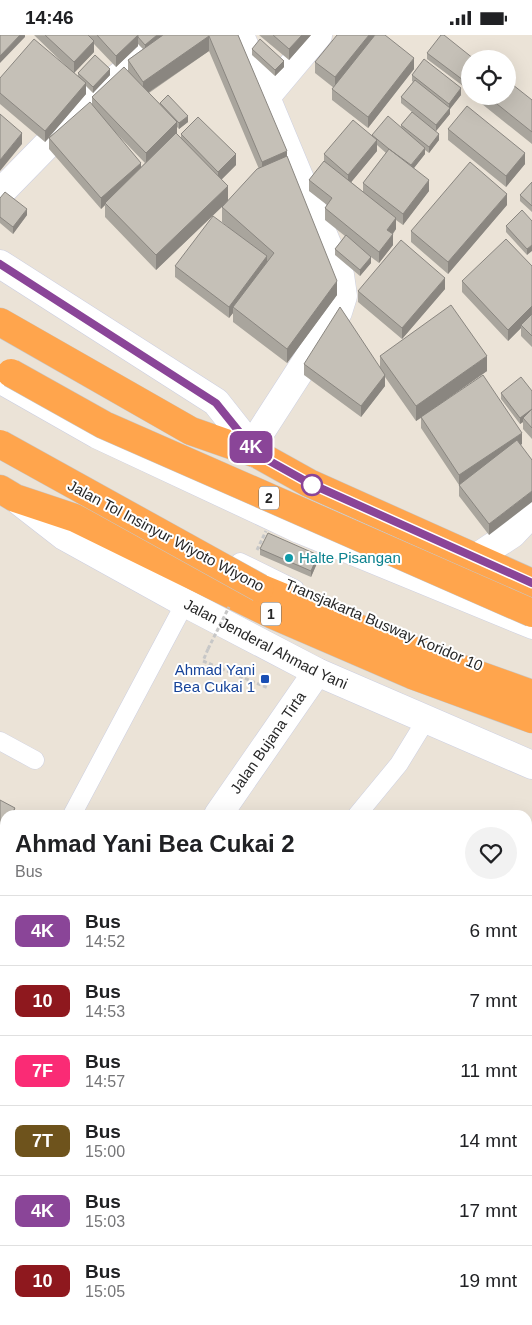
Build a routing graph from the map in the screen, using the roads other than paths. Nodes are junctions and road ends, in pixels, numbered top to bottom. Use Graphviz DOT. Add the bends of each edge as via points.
graph roads {
  1 [pos="168,35"];
  2 [pos="240,35"];
  3 [pos="318,35"];
  4 [pos="266,97"];
  5 [pos="0,193"];
  6 [pos="0,264"];
  7 [pos="0,322"];
  8 [pos="0,366"];
  9 [pos="0,385"];
  10 [pos="0,436"];
  11 [pos="0,444"];
  12 [pos="254,451"];
  13 [pos="8,493"];
  14 [pos="532,513"];
  15 [pos="474,559"];
  16 [pos="532,583"];
  17 [pos="185,603"];
  18 [pos="532,613"];
  19 [pos="532,630"];
  20 [pos="317,671"];
  21 [pos="532,684"];
  22 [pos="532,693"];
  23 [pos="532,719"];
  24 [pos="426,720"];
  25 [pos="0,741"];
  26 [pos="35,760"];
  27 [pos="532,765"];
  28 [pos="75,810"];
  29 [pos="222,810"];
  30 [pos="361,810"];
  1 -- 5 [label="street" via="86,105"];
  2 -- 4 [label="street"];
  3 -- 4 [label="street"];
  4 -- 12 [label="street" via="340,275 343,297 338,312"];
  6 -- 12 [label="street" via="216,403"];
  7 -- 12 [label="highway" via="190,431"];
  8 -- 18 [label="highway, 2, bridge" via="104,425"];
  9 -- 19 [label="lane" via="95,439 298,534"];
  10 -- 21 [label="lane, Transjakarta Busway Koridor 10" via="150,519 281,582 416,641"];
  11 -- 22 [label="highway, Jalan Tol Insinyur Wiyoto Wiyono, bridge" via="260,588 431,658"];
  12 -- 15 [label="highway" via="309,483"];
  13 -- 17 [label="street, Jalan Jenderal Ahmad Yani / 1" via="64,536"];
  13 -- 23 [label="highway, Jalan Jenderal Ahmad Yani / 1" via="75,518 273,615 412,675"];
  14 -- 15 [label="street" via="512,534"];
  15 -- 16 [label="highway"];
  17 -- 20 [label="street, Jalan Jenderal Ahmad Yani / 1"];
  17 -- 28 [label="lane"];
  20 -- 24 [label="street, Jalan Jenderal Ahmad Yani / 1"];
  20 -- 29 [label="street, Jalan Bujana Tirta"];
  24 -- 27 [label="street, Jalan Jenderal Ahmad Yani / 1"];
  24 -- 30 [label="lane" via="399,764"];
  25 -- 26 [label="lane"];
}
